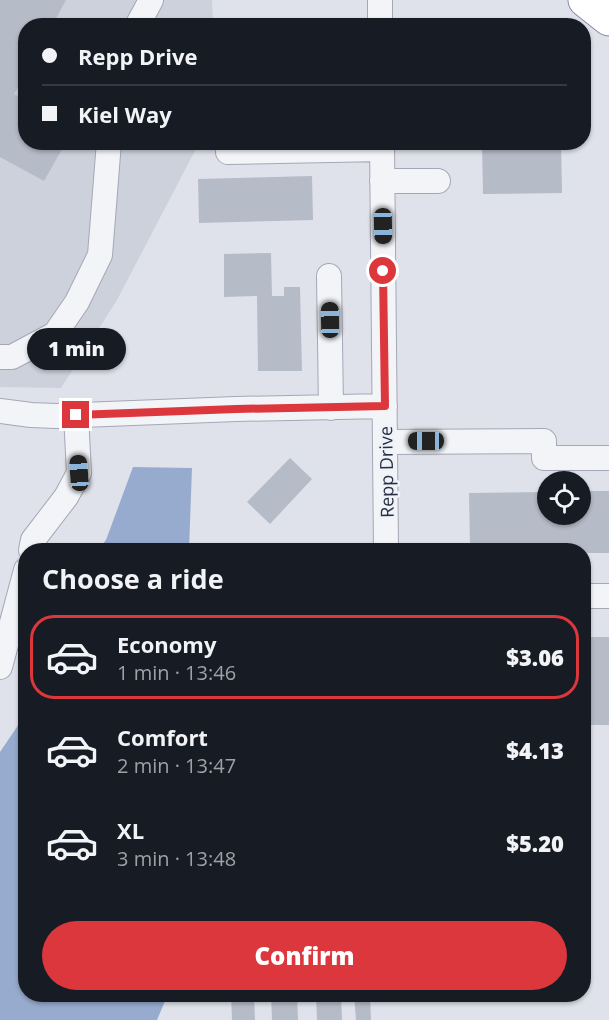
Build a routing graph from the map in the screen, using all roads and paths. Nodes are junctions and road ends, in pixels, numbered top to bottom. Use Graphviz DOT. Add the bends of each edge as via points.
graph roads {
  1 [pos="152,0"];
  2 [pos="380,0"];
  3 [pos="585,0"];
  4 [pos="142,18"];
  5 [pos="380,18"];
  6 [pos="609,19"];
  7 [pos="108,150"];
  8 [pos="279,150"];
  9 [pos="382,150"];
  10 [pos="228,152"];
  11 [pos="382,181"];
  12 [pos="438,181"];
  13 [pos="329,276"];
  14 [pos="0,357"];
  15 [pos="385,406"];
  16 [pos="331,408"];
  17 [pos="0,411"];
  18 [pos="76,415"];
  19 [pos="385,442"];
  20 [pos="609,458"];
  21 [pos="32,543"];
  22 [pos="386,543"];
  23 [pos="591,596"];
  24 [pos="609,596"];
  25 [pos="18,600"];
  26 [pos="0,667"];
  1 -- 4 [label="street"];
  2 -- 5 [label="street"];
  3 -- 6 [label="highway"];
  7 -- 14 [label="street" via="100,255 77,302 55,334 12,357"];
  8 -- 10 [label="street"];
  9 -- 11 [label="street, Repp Drive"];
  11 -- 12 [label="street"];
  11 -- 15 [label="street, Repp Drive"];
  13 -- 16 [label="street"];
  15 -- 16 [label="street"];
  15 -- 19 [label="street, Repp Drive"];
  16 -- 18 [label="street"];
  17 -- 18 [label="street"];
  18 -- 21 [label="street" via="79,473"];
  19 -- 20 [label="street" via="544,441 544,458"];
  19 -- 22 [label="street, Repp Drive"];
  23 -- 24 [label="street"];
  25 -- 26 [label="street"];
}
